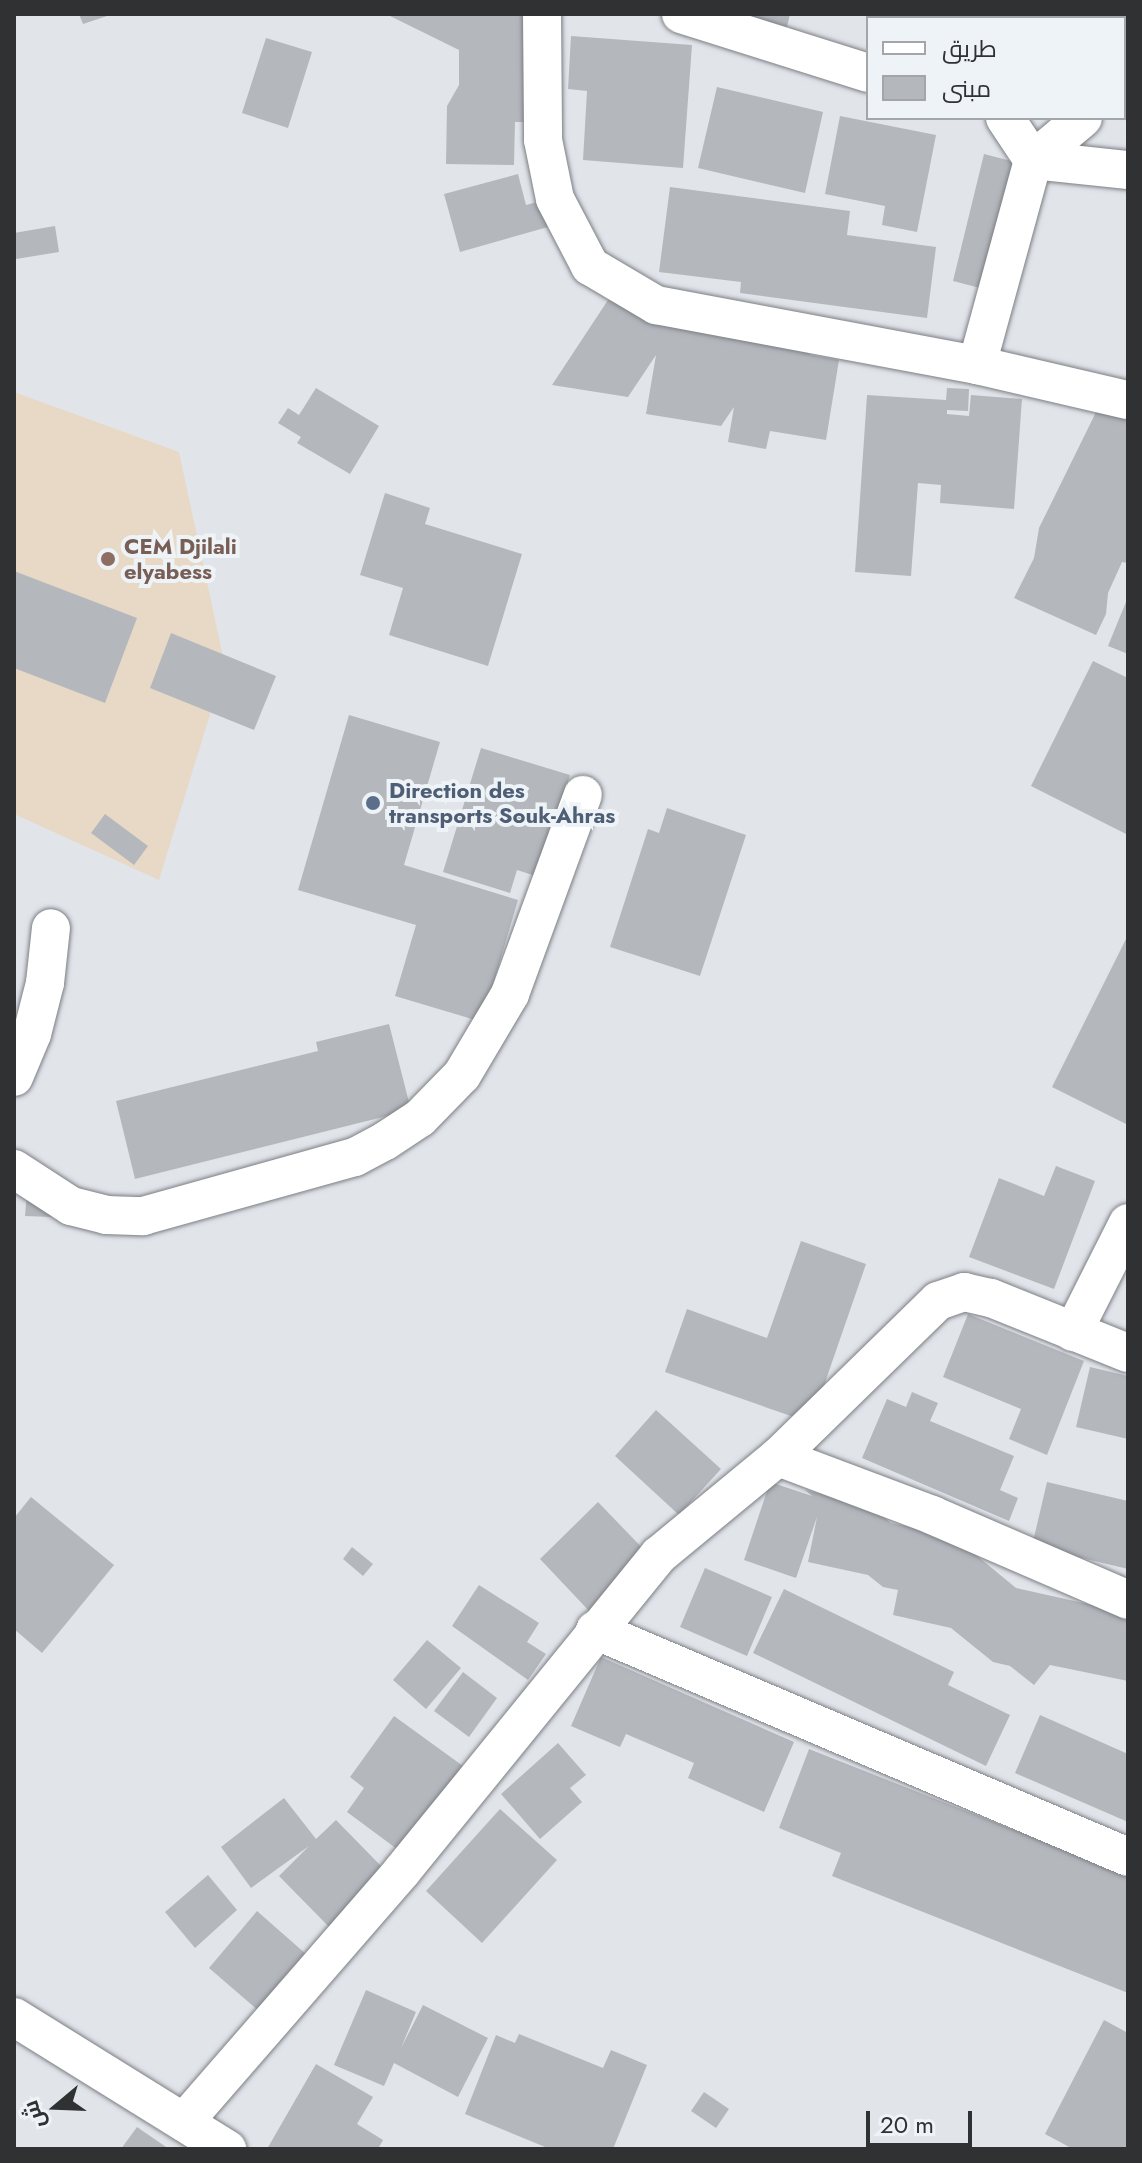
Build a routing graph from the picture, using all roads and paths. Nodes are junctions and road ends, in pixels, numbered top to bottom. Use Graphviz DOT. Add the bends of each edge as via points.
graph roads {
  1 [pos="542,14"];
  2 [pos="681,14"];
  3 [pos="866,72"];
  4 [pos="1006,120"];
  5 [pos="1081,120"];
  6 [pos="1033,160"];
  7 [pos="1128,170"];
  8 [pos="977,365"];
  9 [pos="1128,400"];
  10 [pos="583,795"];
  11 [pos="51,928"];
  12 [pos="14,1077"];
  13 [pos="14,1169"];
  14 [pos="1128,1223"];
  15 [pos="1073,1332"];
  16 [pos="1128,1353"];
  17 [pos="778,1457"];
  18 [pos="1128,1600"];
  19 [pos="595,1630"];
  20 [pos="1128,1857"];
  21 [pos="14,2017"];
  22 [pos="184,2122"];
  23 [pos="227,2149"];
  1 -- 8 [label="street" via="543,140 555,199 590,266 656,305"];
  2 -- 3 [label="street"];
  4 -- 6 [label="street"];
  5 -- 6 [label="street"];
  6 -- 7 [label="street"];
  6 -- 8 [label="street"];
  8 -- 9 [label="street"];
  10 -- 13 [label="street" via="510,994 462,1075 408,1126 355,1157 143,1216 106,1215 71,1206"];
  11 -- 12 [label="street" via="45,983"];
  14 -- 15 [label="street"];
  15 -- 16 [label="street"];
  15 -- 17 [label="street" via="991,1298 964,1292 938,1301"];
  17 -- 18 [label="street" via="932,1515"];
  17 -- 19 [label="street" via="659,1555"];
  19 -- 20 [label="street"];
  19 -- 22 [label="street" via="402,1871"];
  21 -- 22 [label="street"];
  22 -- 23 [label="street"];
}
